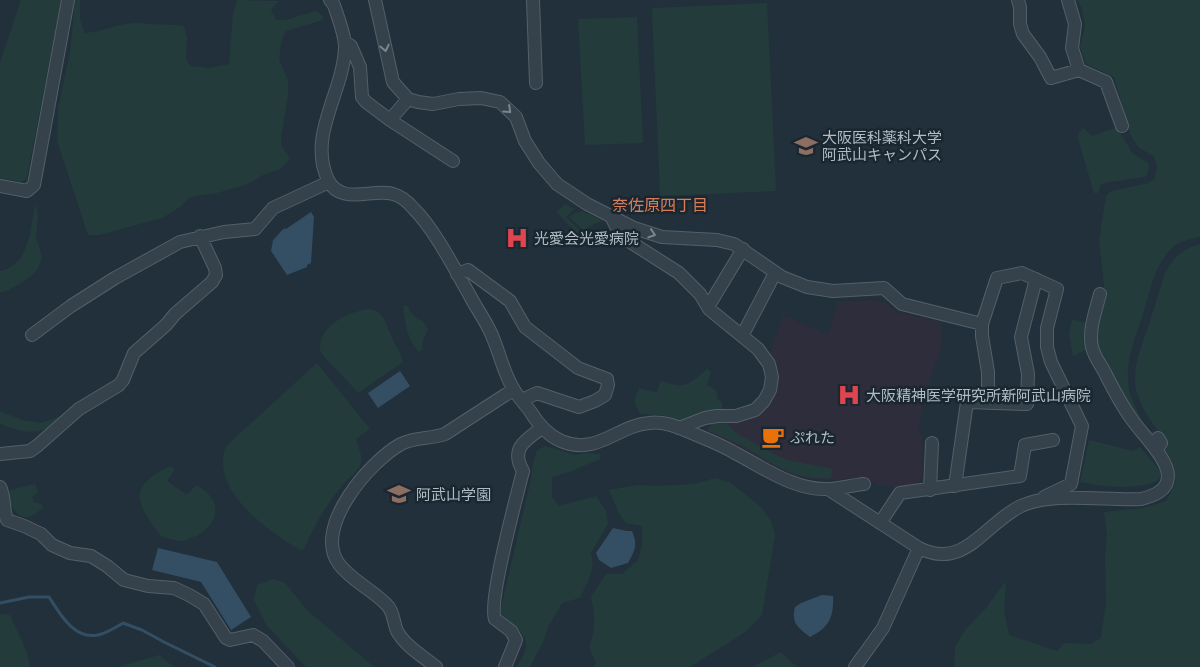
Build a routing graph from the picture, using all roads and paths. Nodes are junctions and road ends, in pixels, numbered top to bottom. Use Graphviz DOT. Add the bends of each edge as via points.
graph roads {
  1 [pos="68,0"];
  2 [pos="330,0"];
  3 [pos="375,0"];
  4 [pos="533,0"];
  5 [pos="1018,0"];
  6 [pos="1068,0"];
  7 [pos="345,42"];
  8 [pos="1079,70"];
  9 [pos="536,83"];
  10 [pos="408,99"];
  11 [pos="390,120"];
  12 [pos="1122,126"];
  13 [pos="453,161"];
  14 [pos="329,182"];
  15 [pos="0,186"];
  16 [pos="612,218"];
  17 [pos="200,236"];
  18 [pos="743,249"];
  19 [pos="775,273"];
  20 [pos="457,274"];
  21 [pos="1036,279"];
  22 [pos="1100,294"];
  23 [pos="708,307"];
  24 [pos="982,324"];
  25 [pos="32,335"];
  26 [pos="742,336"];
  27 [pos="518,395"];
  28 [pos="988,402"];
  29 [pos="542,428"];
  30 [pos="679,428"];
  31 [pos="1053,440"];
  32 [pos="932,443"];
  33 [pos="0,454"];
  34 [pos="864,484"];
  35 [pos="955,486"];
  36 [pos="0,487"];
  37 [pos="828,489"];
  38 [pos="930,490"];
  39 [pos="1037,500"];
  40 [pos="880,523"];
  41 [pos="919,548"];
  42 [pos="288,667"];
  43 [pos="436,667"];
  44 [pos="505,667"];
  45 [pos="855,667"];
  1 -- 15 [label="street" via="34,185 26,190"];
  2 -- 7 [label="street"];
  3 -- 10 [label="street, one-way" via="393,82"];
  4 -- 9 [label="street"];
  5 -- 8 [label="street" via="1023,34 1051,78"];
  6 -- 8 [label="street" via="1076,24 1072,48"];
  7 -- 11 [label="street" via="351,46 360,67 362,97"];
  7 -- 14 [label="street" via="343,64 324,130 322,148"];
  8 -- 12 [label="street" via="1106,82"];
  10 -- 11 [label="street"];
  10 -- 16 [label="street, one-way" via="433,104 481,98 500,102 516,117 532,154 557,184"];
  11 -- 13 [label="street"];
  14 -- 17 [label="street" via="273,208 255,228"];
  14 -- 20 [label="street" via="347,195 387,192 405,199 419,213"];
  16 -- 18 [label="street, one-way" via="662,237 717,240"];
  16 -- 23 [label="street" via="621,236 678,273 700,294"];
  17 -- 25 [label="street" via="180,242 115,278"];
  17 -- 33 [label="street" via="216,275 134,353 120,385 79,409 30,451"];
  18 -- 19 [label="street"];
  18 -- 23 [label="street"];
  19 -- 24 [label="street" via="798,285 824,291 884,288 902,304"];
  19 -- 26 [label="street"];
  20 -- 27 [label="street" via="489,329"];
  20 -- 27 [label="street" via="468,270 510,301 525,327 578,368 607,379 608,385 605,395 579,407 537,392"];
  21 -- 24 [label="street" via="1022,272 997,278"];
  21 -- 28 [label="street" via="1021,337 1028,374 1026,404"];
  21 -- 39 [label="street" via="1057,289 1047,328 1047,347 1082,426 1071,484"];
  22 -- 39 [label="street" via="1091,333 1093,352 1132,420 1157,444 1168,478 1160,492 1141,500"];
  23 -- 26 [label="street"];
  24 -- 28 [label="street"];
  26 -- 30 [label="street" via="763,353 770,364 772,384 764,401 746,414 711,416"];
  27 -- 29 [label="street"];
  27 -- 43 [label="street" via="445,434 402,443 389,452 363,476 334,523 331,539 339,564 361,586 387,604 397,631"];
  28 -- 35 [label="street" via="967,402"];
  29 -- 30 [label="street" via="562,442 583,445 598,443 643,423 662,423"];
  29 -- 44 [label="street" via="523,442 518,454 523,471 496,595 495,619 511,630 516,643"];
  30 -- 37 [label="street" via="729,449 778,477"];
  31 -- 35 [label="street" via="1024,445 1020,476"];
  32 -- 38 [label="street"];
  34 -- 37 [label="street"];
  35 -- 38 [label="street"];
  36 -- 42 [label="street" via="7,520 41,534 52,545 70,553 91,556 124,580 174,588 189,595 204,604 226,638 253,635"];
  37 -- 40 [label="street"];
  38 -- 40 [label="street" via="900,493"];
  39 -- 41 [label="street" via="1011,511 961,550 940,554"];
  40 -- 41 [label="street"];
  41 -- 45 [label="street" via="883,628"];
}
